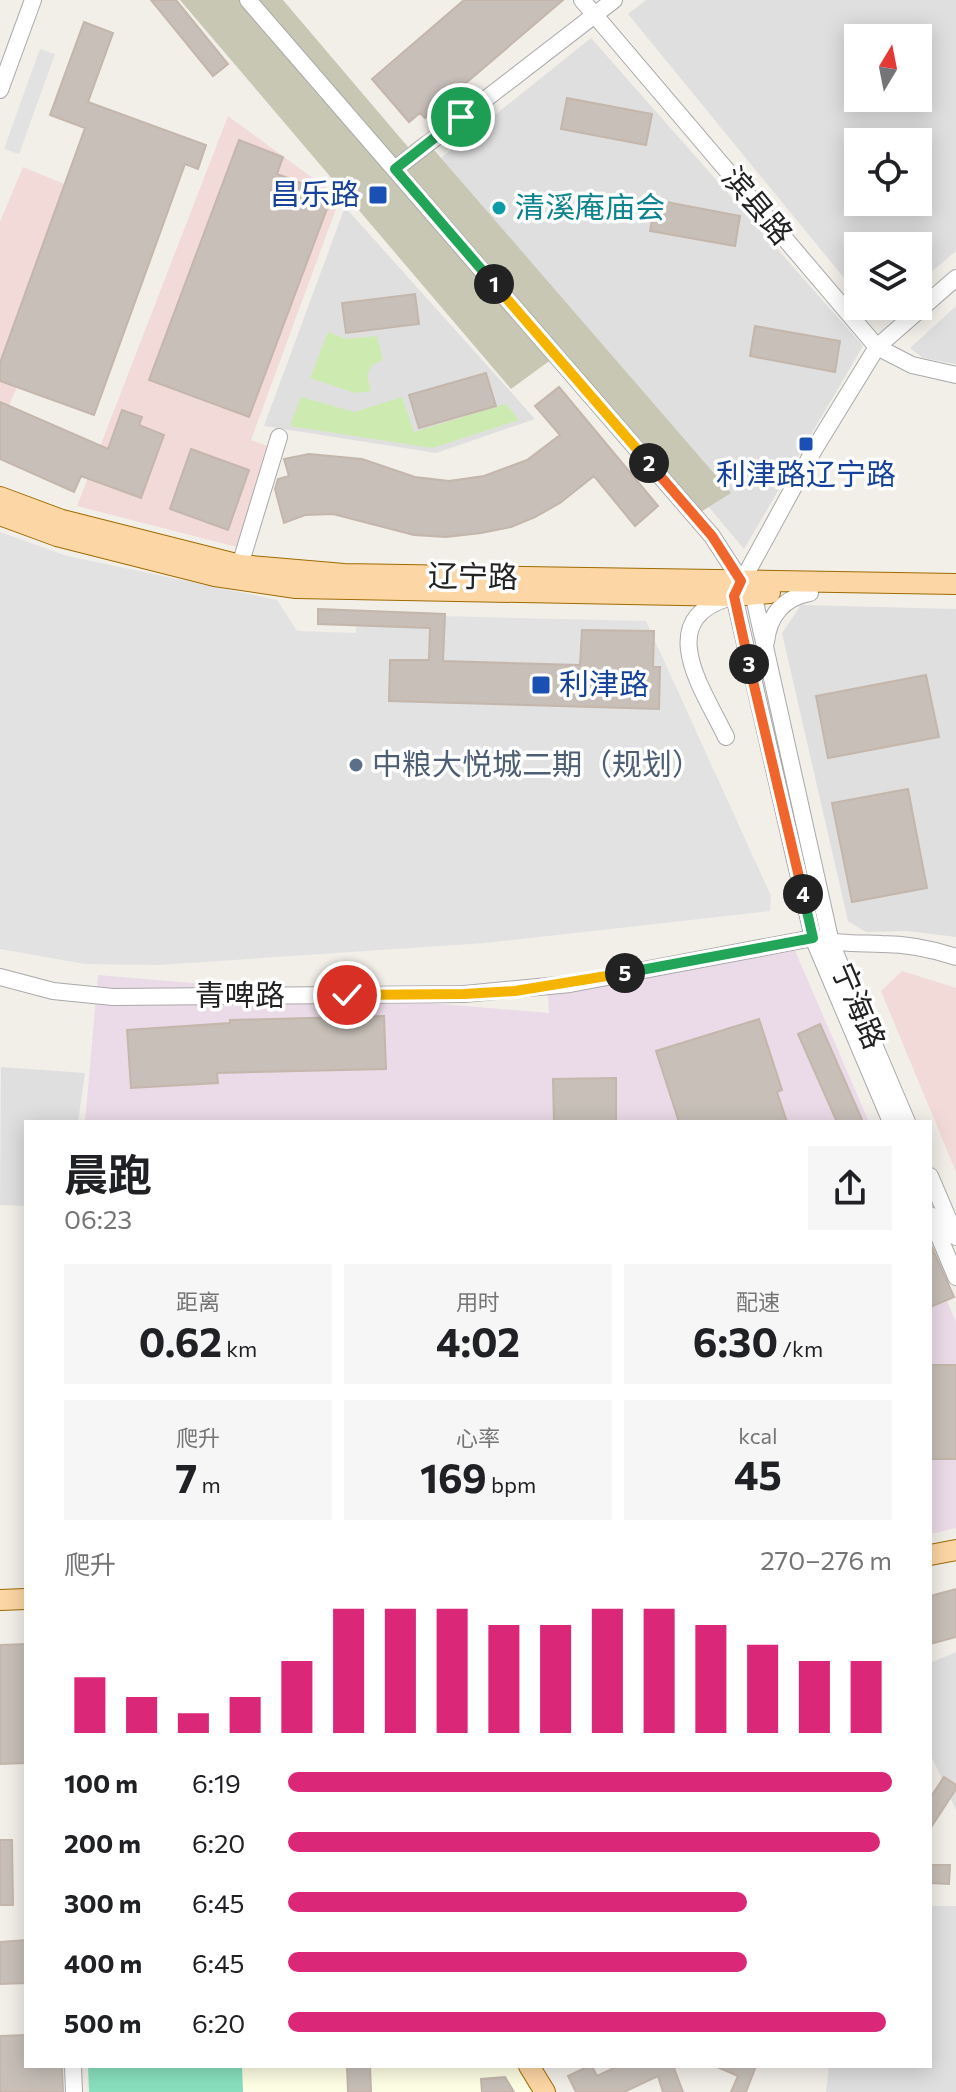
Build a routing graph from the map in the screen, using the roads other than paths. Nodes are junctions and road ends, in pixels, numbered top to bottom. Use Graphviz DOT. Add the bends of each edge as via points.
graph roads {
  1 [pos="33,0"];
  2 [pos="248,0"];
  3 [pos="582,0"];
  4 [pos="614,0"];
  5 [pos="594,15"];
  6 [pos="0,90"];
  7 [pos="395,169"];
  8 [pos="956,278"];
  9 [pos="877,347"];
  10 [pos="956,375"];
  11 [pos="279,437"];
  12 [pos="0,497"];
  13 [pos="0,515"];
  14 [pos="240,565"];
  15 [pos="956,584"];
  16 [pos="742,590"];
  17 [pos="810,593"];
  18 [pos="956,595"];
  19 [pos="766,647"];
  20 [pos="726,737"];
  21 [pos="813,938"];
  22 [pos="831,943"];
  23 [pos="956,957"];
  24 [pos="0,977"];
  25 [pos="890,1120"];
  26 [pos="906,1120"];
  27 [pos="932,1181"];
  28 [pos="932,1220"];
  29 [pos="956,1237"];
  30 [pos="956,1277"];
  31 [pos="956,1550"];
  32 [pos="932,1555"];
  33 [pos="24,1599"];
  34 [pos="0,1600"];
  35 [pos="73,2068"];
  36 [pos="530,2068"];
  37 [pos="74,2092"];
  38 [pos="545,2092"];
  1 -- 6 [label="street"];
  2 -- 7 [label="street"];
  3 -- 5 [label="street, 滨县路"];
  4 -- 5 [label="street"];
  5 -- 7 [label="street"];
  5 -- 9 [label="street, 滨县路"];
  7 -- 16 [label="street" via="712,536"];
  8 -- 9 [label="street"];
  9 -- 10 [label="street, 滨县路" via="912,365"];
  9 -- 16 [label="street" via="815,448"];
  11 -- 14 [label="street"];
  12 -- 14 [label="main road, 辽宁路" via="62,520"];
  13 -- 16 [label="main road, 辽宁路" via="57,536 215,576 296,588"];
  14 -- 16 [label="main road, 辽宁路"];
  15 -- 16 [label="main road, 辽宁路"];
  16 -- 17 [label="main road, 辽宁路"];
  16 -- 19 [label="street, 宁海路"];
  16 -- 20 [label="street" via="711,603 693,619 686,636 694,671"];
  16 -- 21 [label="street, 宁海路"];
  17 -- 18 [label="main road, 辽宁路"];
  17 -- 19 [label="street" via="794,596 774,614"];
  19 -- 22 [label="street, 宁海路"];
  21 -- 22 [label="street"];
  21 -- 24 [label="street, 青啤路" via="570,984 464,994 113,997 53,991"];
  21 -- 25 [label="street, 宁海路"];
  22 -- 23 [label="street" via="904,945"];
  22 -- 26 [label="street, 宁海路"];
  27 -- 29 [label="street"];
  28 -- 30 [label="street"];
  31 -- 32 [label="main road"];
  33 -- 34 [label="main road"];
  35 -- 37 [label="street"];
  36 -- 38 [label="main road"];
}
